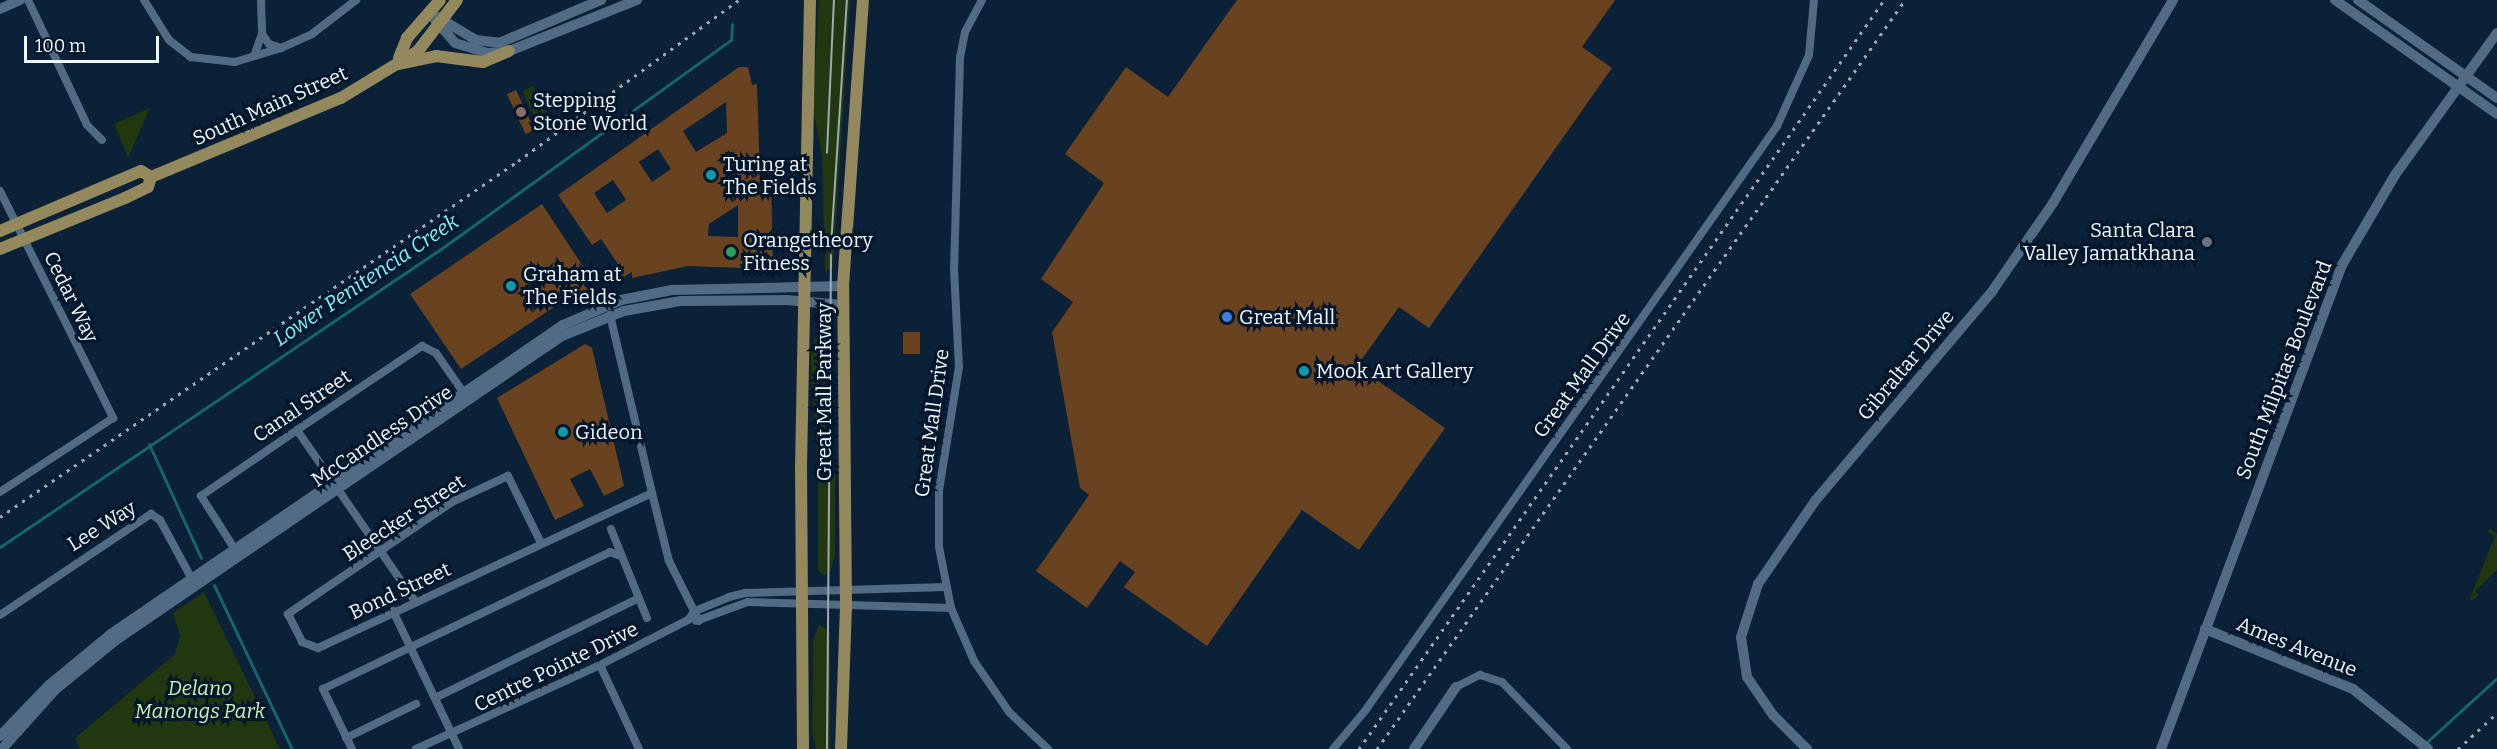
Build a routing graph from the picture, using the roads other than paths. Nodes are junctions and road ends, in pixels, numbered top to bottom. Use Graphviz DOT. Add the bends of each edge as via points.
graph roads {
  1 [pos="20,0"];
  2 [pos="28,0"];
  3 [pos="144,0"];
  4 [pos="261,0"];
  5 [pos="356,0"];
  6 [pos="440,0"];
  7 [pos="457,0"];
  8 [pos="602,0"];
  9 [pos="635,0"];
  10 [pos="810,0"];
  11 [pos="863,0"];
  12 [pos="982,0"];
  13 [pos="1814,0"];
  14 [pos="2173,0"];
  15 [pos="2335,0"];
  16 [pos="2358,0"];
  17 [pos="0,9"];
  18 [pos="430,14"];
  19 [pos="442,24"];
  20 [pos="2497,33"];
  21 [pos="262,34"];
  22 [pos="281,48"];
  23 [pos="509,51"];
  24 [pos="254,56"];
  25 [pos="395,61"];
  26 [pos="2465,75"];
  27 [pos="2457,87"];
  28 [pos="2497,98"];
  29 [pos="2497,114"];
  30 [pos="102,140"];
  31 [pos="151,177"];
  32 [pos="0,192"];
  33 [pos="16,224"];
  34 [pos="0,231"];
  35 [pos="24,240"];
  36 [pos="0,249"];
  37 [pos="843,286"];
  38 [pos="805,287"];
  39 [pos="805,302"];
  40 [pos="843,305"];
  41 [pos="610,315"];
  42 [pos="462,392"];
  43 [pos="297,430"];
  44 [pos="335,485"];
  45 [pos="0,492"];
  46 [pos="652,493"];
  47 [pos="611,529"];
  48 [pos="541,543"];
  49 [pos="234,548"];
  50 [pos="380,551"];
  51 [pos="618,555"];
  52 [pos="193,582"];
  53 [pos="945,587"];
  54 [pos="846,590"];
  55 [pos="803,597"];
  56 [pos="637,599"];
  57 [pos="415,601"];
  58 [pos="846,608"];
  59 [pos="951,608"];
  60 [pos="393,611"];
  61 [pos="695,611"];
  62 [pos="288,614"];
  63 [pos="0,615"];
  64 [pos="647,618"];
  65 [pos="688,620"];
  66 [pos="699,621"];
  67 [pos="2205,629"];
  68 [pos="411,646"];
  69 [pos="600,665"];
  70 [pos="1456,687"];
  71 [pos="435,698"];
  72 [pos="416,704"];
  73 [pos="452,734"];
  74 [pos="0,735"];
  75 [pos="346,738"];
  76 [pos="2,749"];
  77 [pos="352,749"];
  78 [pos="416,749"];
  79 [pos="459,749"];
  80 [pos="639,749"];
  81 [pos="803,749"];
  82 [pos="841,749"];
  83 [pos="1048,749"];
  84 [pos="1333,749"];
  85 [pos="1414,749"];
  86 [pos="1567,749"];
  87 [pos="1807,749"];
  88 [pos="2161,749"];
  89 [pos="2428,749"];
  1 -- 17 [label="main road"];
  2 -- 30 [label="street" via="87,125"];
  3 -- 24 [label="street" via="169,40 191,57 227,62"];
  4 -- 21 [label="street"];
  5 -- 22 [label="street" via="312,34"];
  6 -- 18 [label="main road, South Main Street"];
  7 -- 19 [label="main road, South Main Street"];
  8 -- 19 [label="main road" via="499,43 476,40"];
  9 -- 23 [label="main road"];
  10 -- 38 [label="main road, Great Mall Parkway"];
  11 -- 37 [label="main road, Great Mall Parkway"];
  12 -- 53 [label="street, Great Mall Drive" via="965,32 960,57 954,269 959,367 937,518"];
  13 -- 84 [label="street, Great Mall Drive" via="1809,55 1777,126 1368,706"];
  14 -- 87 [label="main road, Gibraltar Drive" via="2053,203 1993,290 1815,501 1758,584 1741,637 1747,676 1773,715"];
  15 -- 27 [label="main road"];
  16 -- 26 [label="main road"];
  18 -- 19 [label="main road"];
  18 -- 25 [label="main road, South Main Street" via="407,38"];
  19 -- 23 [label="main road" via="475,52"];
  19 -- 25 [label="main road, South Main Street" via="418,51"];
  20 -- 26 [label="main road, South Milpitas Boulevard"];
  21 -- 22 [label="street" via="269,44"];
  21 -- 24 [label="street"];
  22 -- 24 [label="street"];
  23 -- 25 [label="main road" via="483,62 436,56"];
  25 -- 31 [label="main road, South Main Street" via="341,98"];
  26 -- 27 [label="main road, South Milpitas Boulevard"];
  26 -- 28 [label="main road"];
  27 -- 29 [label="main road"];
  27 -- 67 [label="main road, South Milpitas Boulevard" via="2361,226 2342,264"];
  31 -- 33 [label="main road, South Main Street" via="141,171"];
  31 -- 35 [label="main road, South Main Street" via="148,187"];
  32 -- 33 [label="street, Cedar Way"];
  33 -- 34 [label="main road, South Main Street"];
  33 -- 35 [label="street, Cedar Way"];
  35 -- 36 [label="main road, South Main Street"];
  35 -- 45 [label="street, Cedar Way" via="112,418"];
  37 -- 38 [label="main road, McCandless Drive"];
  37 -- 40 [label="main road, Great Mall Parkway"];
  38 -- 39 [label="main road, Great Mall Parkway"];
  38 -- 42 [label="main road, McCandless Drive" via="672,290 621,300 562,325"];
  39 -- 40 [label="main road, McCandless Drive"];
  39 -- 41 [label="main road, McCandless Drive" via="681,301"];
  39 -- 55 [label="main road, Great Mall Parkway"];
  40 -- 54 [label="main road, Great Mall Parkway"];
  41 -- 44 [label="main road, McCandless Drive" via="541,349"];
  41 -- 46 [label="street"];
  42 -- 43 [label="street, Canal Street" via="436,352 422,346"];
  42 -- 44 [label="main road, McCandless Drive"];
  43 -- 44 [label="street"];
  43 -- 49 [label="street, Canal Street" via="201,496"];
  44 -- 49 [label="main road, McCandless Drive"];
  44 -- 50 [label="street"];
  44 -- 52 [label="main road, McCandless Drive"];
  46 -- 48 [label="street, Bond Street"];
  46 -- 61 [label="street" via="669,561"];
  47 -- 51 [label="street"];
  48 -- 50 [label="street, Bleecker Street" via="508,476 452,502"];
  48 -- 57 [label="street, Bond Street"];
  49 -- 52 [label="main road, McCandless Drive"];
  50 -- 57 [label="street"];
  50 -- 62 [label="street, Bleecker Street"];
  51 -- 56 [label="street"];
  51 -- 68 [label="street" via="610,552"];
  52 -- 63 [label="street, Lee Way" via="160,520 151,514"];
  52 -- 74 [label="main road, McCandless Drive" via="90,650"];
  52 -- 76 [label="main road, McCandless Drive" via="55,690"];
  53 -- 54 [label="street"];
  53 -- 59 [label="street, Great Mall Drive"];
  54 -- 55 [label="street"];
  54 -- 58 [label="main road, Great Mall Parkway"];
  55 -- 58 [label="street"];
  55 -- 61 [label="street" via="745,593"];
  55 -- 66 [label="street" via="748,602"];
  55 -- 81 [label="main road, Great Mall Parkway"];
  56 -- 64 [label="street"];
  56 -- 71 [label="street"];
  57 -- 60 [label="street, Bond Street"];
  58 -- 59 [label="street"];
  58 -- 82 [label="main road, Great Mall Parkway"];
  59 -- 83 [label="street, Great Mall Drive" via="967,648 993,692"];
  60 -- 62 [label="street, Bond Street" via="314,648 302,642"];
  60 -- 68 [label="street"];
  61 -- 65 [label="street, Centre Pointe Drive"];
  61 -- 66 [label="street"];
  65 -- 66 [label="street"];
  65 -- 69 [label="street, Centre Pointe Drive"];
  67 -- 88 [label="main road, South Milpitas Boulevard"];
  67 -- 89 [label="main road, Ames Avenue" via="2325,674 2371,699"];
  68 -- 71 [label="street"];
  68 -- 75 [label="street" via="323,689"];
  69 -- 73 [label="street, Centre Pointe Drive"];
  69 -- 80 [label="street"];
  70 -- 85 [label="main road"];
  70 -- 86 [label="street" via="1480,675 1502,682"];
  71 -- 73 [label="street"];
  72 -- 75 [label="street"];
  73 -- 78 [label="street, Centre Pointe Drive"];
  73 -- 79 [label="street"];
  75 -- 77 [label="street"];
}
